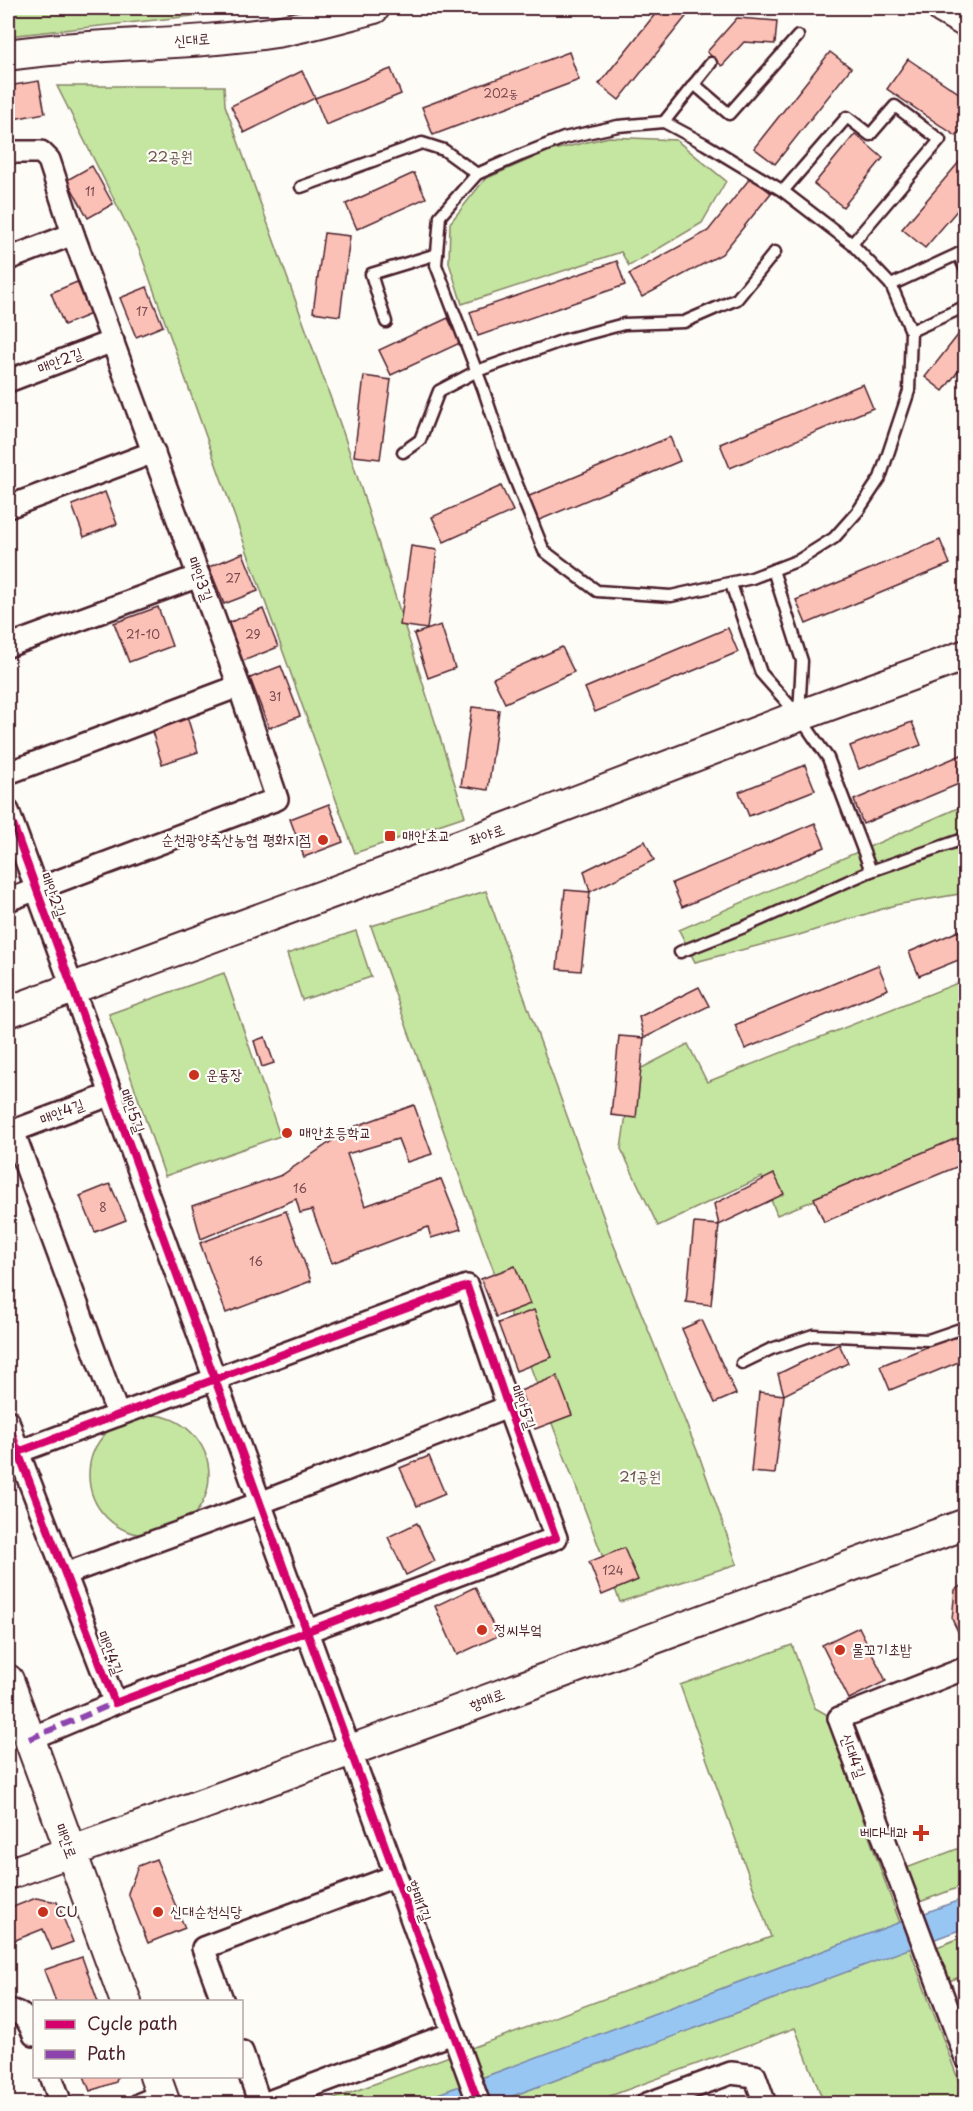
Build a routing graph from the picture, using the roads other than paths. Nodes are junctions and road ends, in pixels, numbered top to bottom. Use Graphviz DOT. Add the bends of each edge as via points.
graph roads {
  1 [pos="374,8"];
  2 [pos="942,8"];
  3 [pos="966,22"];
  4 [pos="798,36"];
  5 [pos="8,55"];
  6 [pos="711,63"];
  7 [pos="694,84"];
  8 [pos="664,122"];
  9 [pos="8,152"];
  10 [pos="477,174"];
  11 [pos="301,187"];
  12 [pos="783,191"];
  13 [pos="73,234"];
  14 [pos="852,244"];
  15 [pos="775,252"];
  16 [pos="962,252"];
  17 [pos="437,254"];
  18 [pos="8,259"];
  19 [pos="966,270"];
  20 [pos="891,285"];
  21 [pos="966,306"];
  22 [pos="386,322"];
  23 [pos="911,331"];
  24 [pos="112,340"];
  25 [pos="477,371"];
  26 [pos="8,381"];
  27 [pos="154,452"];
  28 [pos="403,452"];
  29 [pos="8,507"];
  30 [pos="773,570"];
  31 [pos="199,576"];
  32 [pos="731,584"];
  33 [pos="8,646"];
  34 [pos="966,655"];
  35 [pos="239,686"];
  36 [pos="799,716"];
  37 [pos="8,773"];
  38 [pos="8,811"];
  39 [pos="966,838"];
  40 [pos="871,871"];
  41 [pos="36,889"];
  42 [pos="8,900"];
  43 [pos="680,952"];
  44 [pos="73,988"];
  45 [pos="8,1012"];
  46 [pos="112,1094"];
  47 [pos="10,1132"];
  48 [pos="966,1327"];
  49 [pos="742,1363"];
  50 [pos="215,1379"];
  51 [pos="508,1407"];
  52 [pos="118,1415"];
  53 [pos="8,1421"];
  54 [pos="13,1454"];
  55 [pos="260,1503"];
  56 [pos="966,1524"];
  57 [pos="65,1574"];
  58 [pos="306,1630"];
  59 [pos="966,1668"];
  60 [pos="8,1680"];
  61 [pos="115,1703"];
  62 [pos="29,1739"];
  63 [pos="350,1751"];
  64 [pos="70,1852"];
  65 [pos="8,1874"];
  66 [pos="395,1876"];
  67 [pos="126,2000"];
  68 [pos="223,2000"];
  69 [pos="8,2010"];
  70 [pos="33,2033"];
  71 [pos="453,2033"];
  72 [pos="243,2055"];
  73 [pos="966,2058"];
  74 [pos="52,2078"];
  75 [pos="62,2103"];
  76 [pos="262,2103"];
  77 [pos="480,2103"];
  78 [pos="647,2103"];
  79 [pos="765,2103"];
  1 -- 5 [label="street, 신대로" via="276,32"];
  2 -- 3 [label="street"];
  4 -- 7 [label="lane" via="729,114"];
  6 -- 7 [label="lane"];
  7 -- 8 [label="lane"];
  8 -- 10 [label="lane" via="618,126 564,138"];
  8 -- 12 [label="lane"];
  9 -- 13 [label="street, 매안3길" via="40,152 49,160"];
  10 -- 11 [label="lane" via="444,150 422,142"];
  10 -- 17 [label="lane" via="440,216"];
  12 -- 14 [label="lane"];
  12 -- 14 [label="lane" via="847,117 870,135 895,106 940,140"];
  13 -- 18 [label="street"];
  13 -- 24 [label="street, 매안3길"];
  14 -- 20 [label="lane"];
  15 -- 25 [label="lane" via="737,299 684,322 624,324 564,339"];
  16 -- 19 [label="lane"];
  16 -- 20 [label="lane"];
  17 -- 22 [label="lane" via="371,274"];
  17 -- 25 [label="lane" via="436,265"];
  20 -- 23 [label="lane"];
  21 -- 23 [label="lane"];
  23 -- 30 [label="lane" via="909,390 880,478 834,538 800,560"];
  24 -- 26 [label="street, 매안2길"];
  24 -- 27 [label="street, 매안3길"];
  25 -- 28 [label="lane" via="439,391 420,440"];
  25 -- 32 [label="lane" via="506,458 544,551 597,591 671,596"];
  27 -- 29 [label="street"];
  27 -- 31 [label="street, 매안3길"];
  30 -- 32 [label="lane"];
  30 -- 36 [label="lane" via="802,661"];
  31 -- 33 [label="street"];
  31 -- 35 [label="street, 매안3길"];
  32 -- 36 [label="lane" via="761,673"];
  34 -- 36 [label="street, 좌야로"];
  35 -- 37 [label="street"];
  35 -- 41 [label="street, 매안3길" via="277,799"];
  36 -- 40 [label="lane" via="828,758"];
  36 -- 44 [label="street, 좌야로"];
  38 -- 41 [label="street, 매안2길"];
  39 -- 40 [label="lane"];
  40 -- 43 [label="lane"];
  41 -- 42 [label="street"];
  41 -- 44 [label="street, 매안2길"];
  44 -- 45 [label="street, 좌야로"];
  44 -- 46 [label="street, 매안5길"];
  46 -- 47 [label="street, 매안4길"];
  46 -- 50 [label="street, 매안5길"];
  47 -- 52 [label="street, 매안4길"];
  48 -- 49 [label="lane" via="928,1340 813,1335"];
  50 -- 51 [label="street, 매안5길" via="467,1286"];
  50 -- 52 [label="street"];
  50 -- 55 [label="street, 매안5길"];
  51 -- 55 [label="street, 매안5길"];
  51 -- 58 [label="street, 매안5길" via="556,1538"];
  52 -- 54 [label="street"];
  53 -- 54 [label="street, 매안4길"];
  54 -- 57 [label="street, 매안4길"];
  55 -- 57 [label="street"];
  55 -- 58 [label="street, 매안5길"];
  56 -- 63 [label="street, 향매로"];
  57 -- 61 [label="street, 매안4길"];
  58 -- 61 [label="street"];
  58 -- 63 [label="street, 매안5길"];
  59 -- 73 [label="street, 신대4길" via="839,1718"];
  60 -- 62 [label="street, 매안로"];
  61 -- 62 [label="street"];
  62 -- 64 [label="street, 매안로"];
  63 -- 64 [label="street, 향매로"];
  63 -- 66 [label="street, 향매1길"];
  64 -- 65 [label="street, 향매로"];
  64 -- 67 [label="street, 매안로"];
  66 -- 68 [label="street, 향매1길" via="203,1948"];
  66 -- 71 [label="street, 향매1길"];
  69 -- 70 [label="street" via="25,2016"];
  71 -- 76 [label="street"];
  71 -- 77 [label="street, 향매1길"];
  72 -- 76 [label="street"];
  74 -- 75 [label="street"];
  78 -- 79 [label="street" via="731,2073 755,2076"];
}
